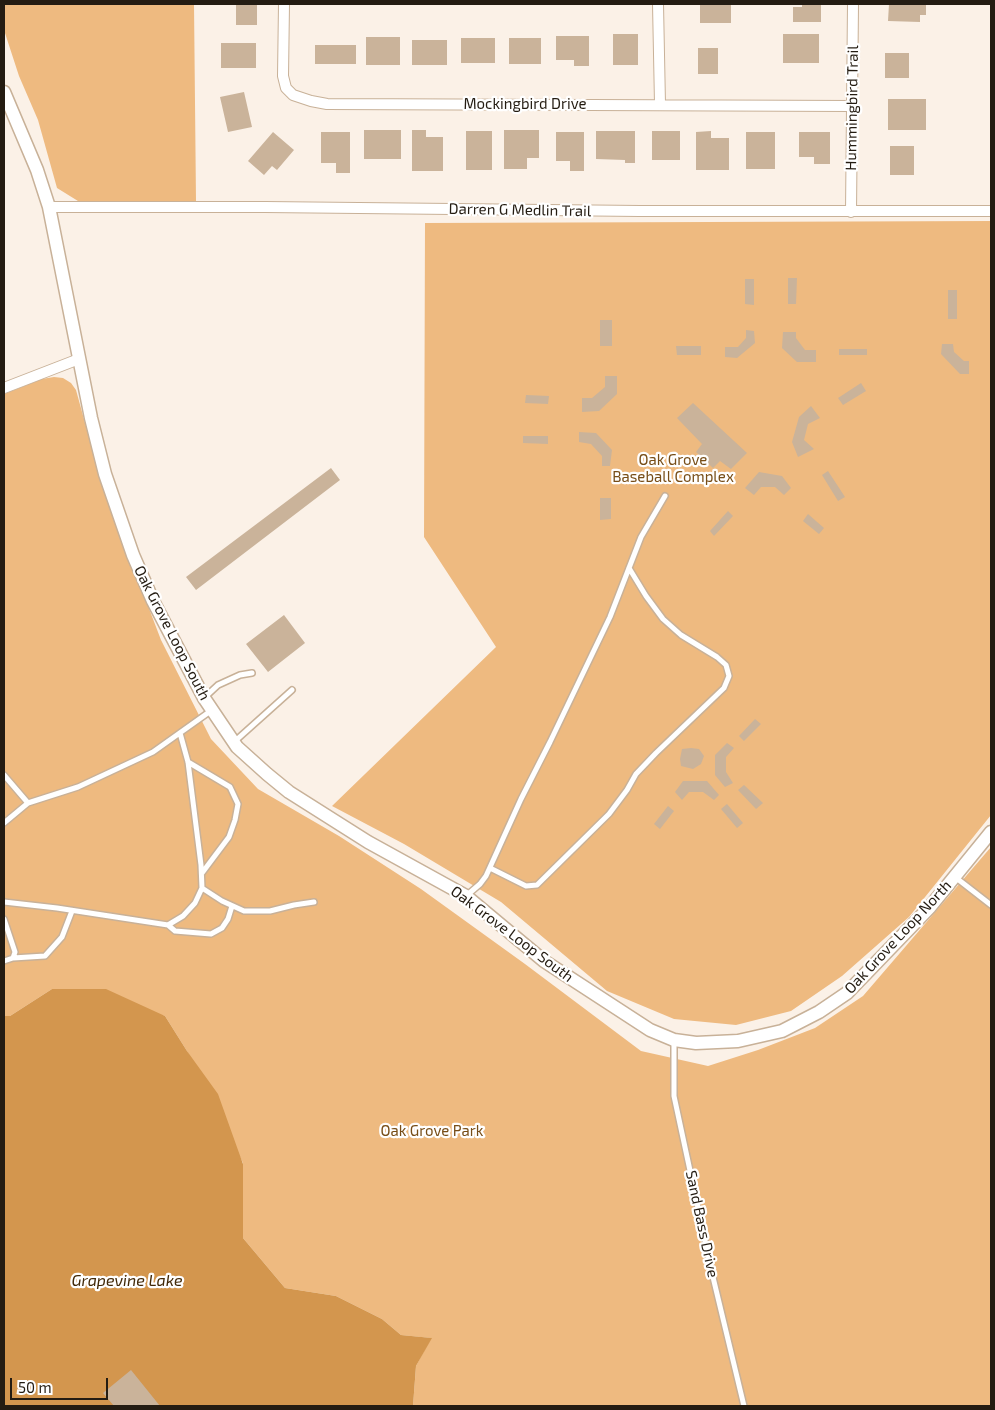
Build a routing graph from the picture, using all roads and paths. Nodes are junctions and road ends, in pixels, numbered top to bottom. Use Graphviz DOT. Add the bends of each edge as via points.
graph roads {
  1 [pos="284,4"];
  2 [pos="658,4"];
  3 [pos="853,4"];
  4 [pos="4,92"];
  5 [pos="660,104"];
  6 [pos="852,106"];
  7 [pos="49,207"];
  8 [pos="991,211"];
  9 [pos="851,212"];
  10 [pos="79,359"];
  11 [pos="4,388"];
  12 [pos="664,496"];
  13 [pos="629,568"];
  14 [pos="252,674"];
  15 [pos="292,690"];
  16 [pos="204,698"];
  17 [pos="212,710"];
  18 [pos="180,733"];
  19 [pos="233,742"];
  20 [pos="188,762"];
  21 [pos="4,775"];
  22 [pos="28,803"];
  23 [pos="4,823"];
  24 [pos="991,832"];
  25 [pos="490,868"];
  26 [pos="202,874"];
  27 [pos="955,877"];
  28 [pos="202,888"];
  29 [pos="466,896"];
  30 [pos="4,902"];
  31 [pos="314,902"];
  32 [pos="991,905"];
  33 [pos="232,906"];
  34 [pos="72,910"];
  35 [pos="4,919"];
  36 [pos="168,925"];
  37 [pos="14,955"];
  38 [pos="4,961"];
  39 [pos="674,1040"];
  40 [pos="744,1406"];
  1 -- 5 [label="street, Mockingbird Drive" via="283,76 286,88 292,95 311,101 327,104"];
  2 -- 5 [label="street"];
  3 -- 6 [label="street, Hummingbird Trail"];
  4 -- 7 [label="street, Oak Grove Loop South"];
  5 -- 6 [label="street, Mockingbird Drive"];
  6 -- 9 [label="street, Hummingbird Trail"];
  7 -- 9 [label="street, Darren G Medlin Trail"];
  7 -- 10 [label="street, Oak Grove Loop South"];
  8 -- 9 [label="street, Darren G Medlin Trail"];
  10 -- 11 [label="street"];
  10 -- 16 [label="street, Oak Grove Loop South" via="90,418 121,523 153,601"];
  12 -- 13 [label="lane" via="641,537"];
  13 -- 25 [label="lane" via="610,617"];
  13 -- 25 [label="lane" via="663,619 726,665 729,676 724,688 636,774 610,814 536,885 526,886"];
  14 -- 16 [label="lane" via="240,675 218,686"];
  15 -- 19 [label="lane"];
  16 -- 17 [label="street, Oak Grove Loop South"];
  17 -- 18 [label="lane"];
  17 -- 19 [label="street, Oak Grove Loop South"];
  18 -- 20 [label="lane"];
  18 -- 22 [label="lane" via="153,752 86,783"];
  19 -- 29 [label="street, Oak Grove Loop South" via="289,792 368,842"];
  20 -- 26 [label="lane"];
  20 -- 26 [label="lane" via="230,787 238,804 229,837"];
  21 -- 22 [label="lane"];
  22 -- 23 [label="lane"];
  24 -- 27 [label="street, Oak Grove Loop North"];
  25 -- 29 [label="lane" via="480,884"];
  26 -- 28 [label="lane"];
  27 -- 32 [label="lane"];
  27 -- 39 [label="street, Oak Grove Loop North" via="847,993 820,1012 782,1031 738,1041 696,1043"];
  28 -- 33 [label="lane"];
  28 -- 36 [label="lane" via="189,910"];
  29 -- 39 [label="street, Oak Grove Loop South" via="544,961 650,1030"];
  30 -- 34 [label="lane"];
  31 -- 33 [label="lane" via="270,911"];
  33 -- 36 [label="lane" via="222,928 211,934 175,931"];
  34 -- 36 [label="lane"];
  34 -- 37 [label="lane" via="62,937 45,956"];
  35 -- 37 [label="lane"];
  37 -- 38 [label="lane"];
  39 -- 40 [label="lane, Sand Bass Drive" via="674,1096"];
}
